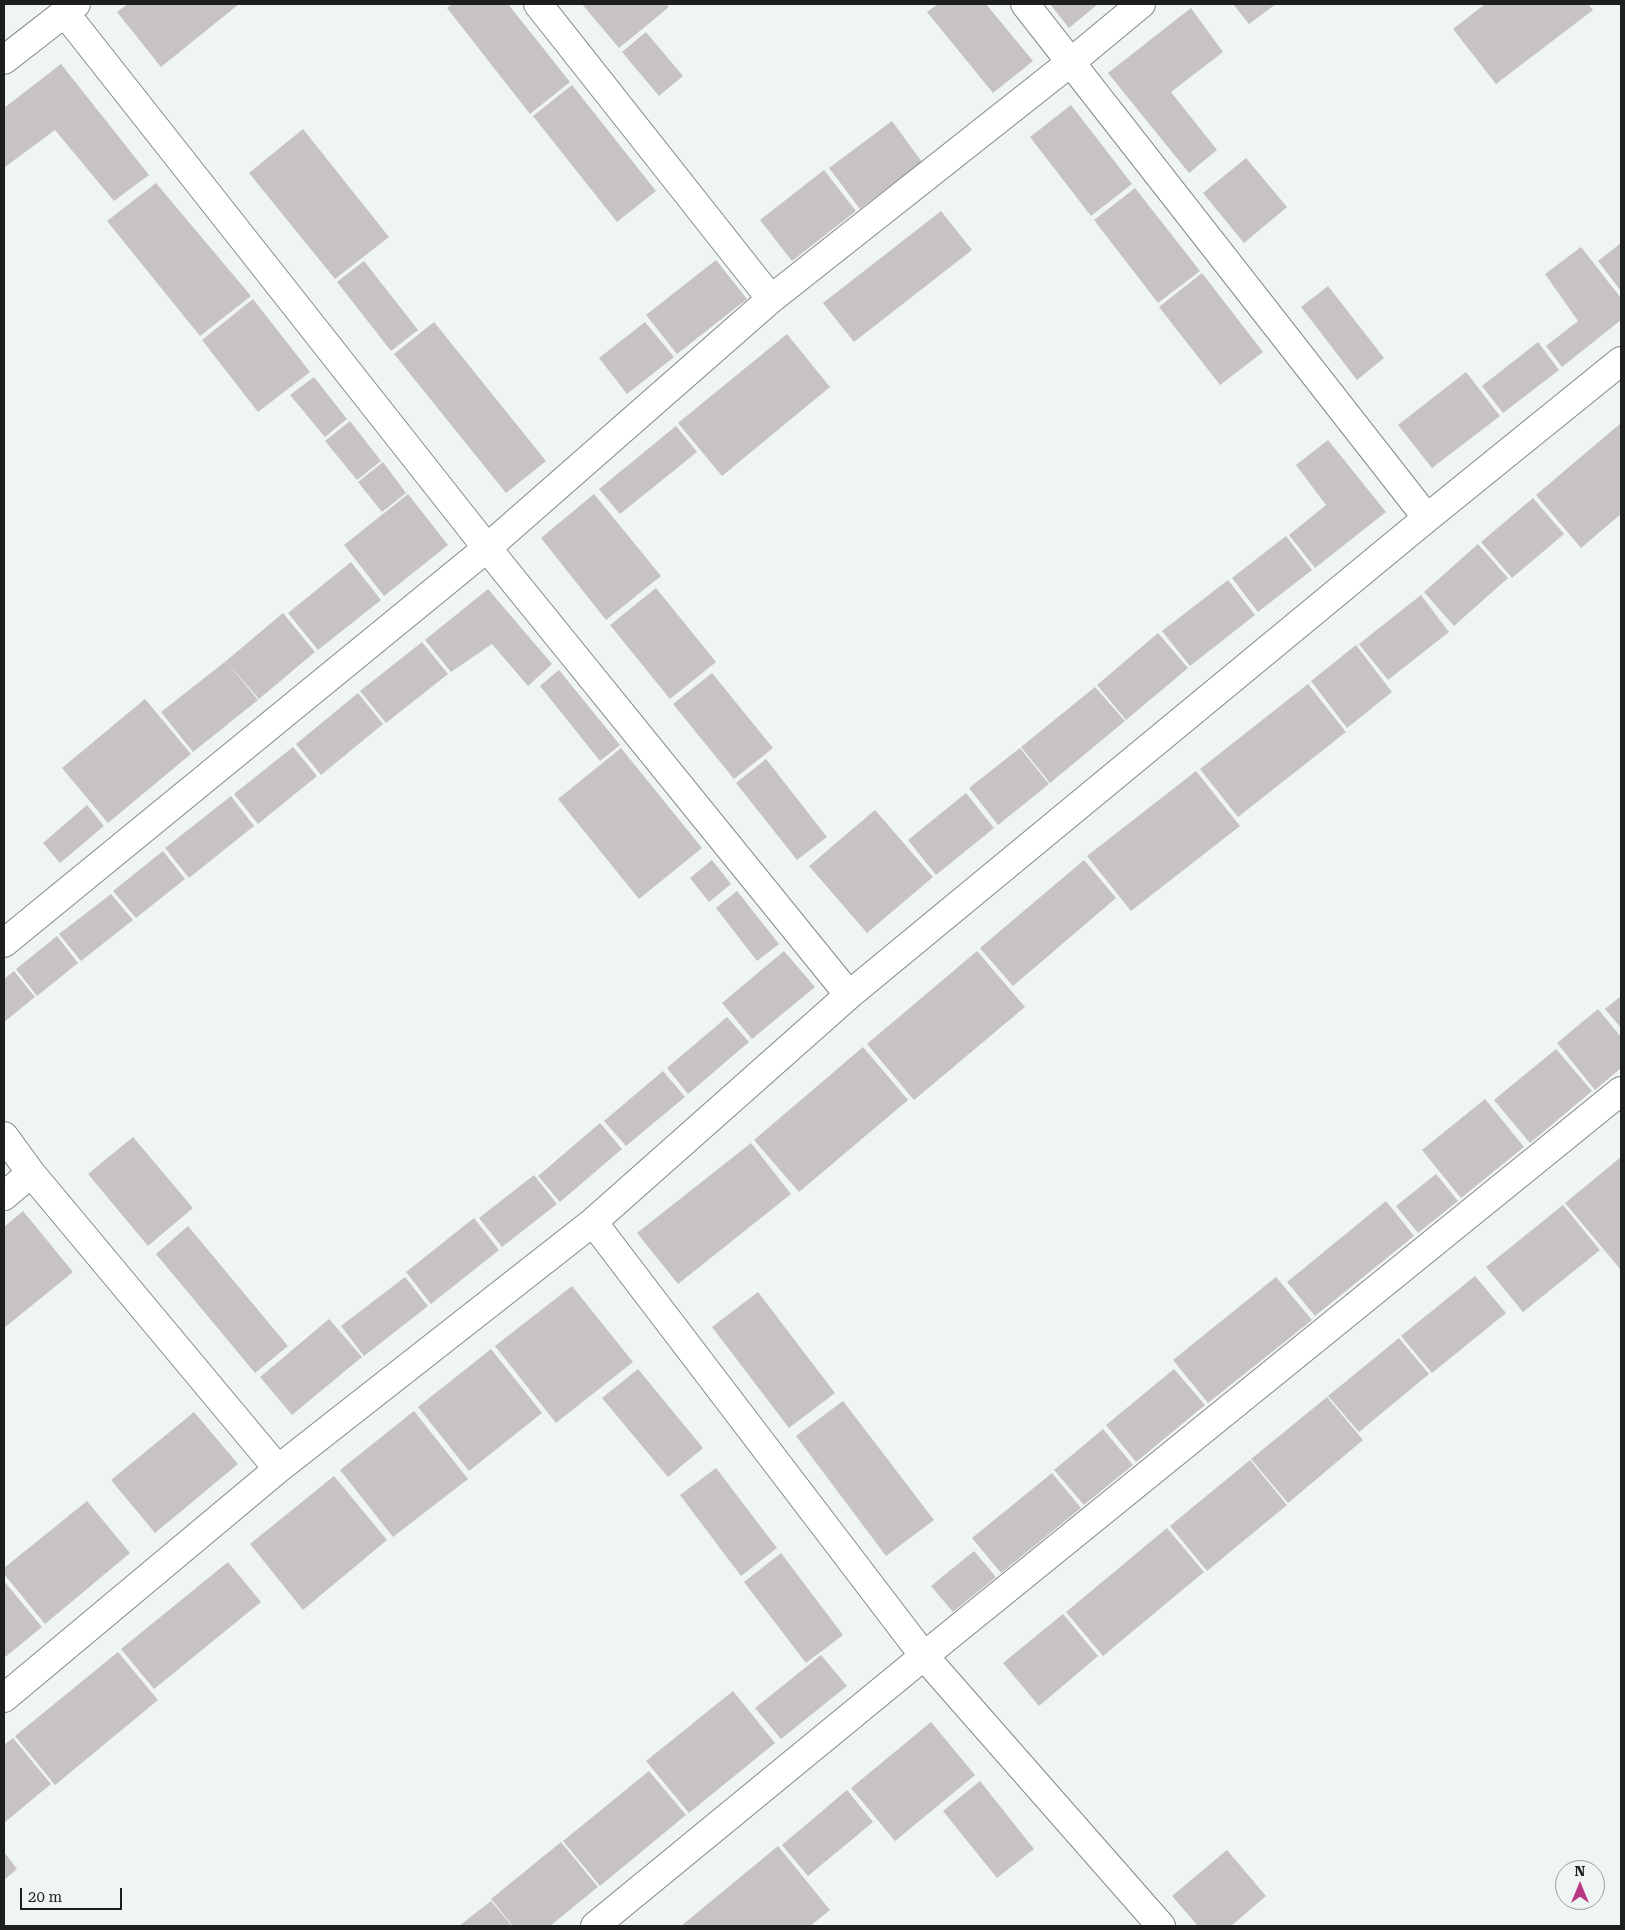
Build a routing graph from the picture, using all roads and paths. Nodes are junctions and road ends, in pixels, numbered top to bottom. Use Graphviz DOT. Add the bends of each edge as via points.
graph roads {
  1 [pos="538,4"];
  2 [pos="1025,4"];
  3 [pos="1141,4"];
  4 [pos="70,8"];
  5 [pos="4,60"];
  6 [pos="1071,62"];
  7 [pos="771,299"];
  8 [pos="1621,361"];
  9 [pos="1427,518"];
  10 [pos="487,548"];
  11 [pos="4,943"];
  12 [pos="849,995"];
  13 [pos="1621,1091"];
  14 [pos="4,1136"];
  15 [pos="31,1173"];
  16 [pos="4,1196"];
  17 [pos="593,1222"];
  18 [pos="278,1469"];
  19 [pos="924,1656"];
  20 [pos="4,1698"];
  21 [pos="595,1926"];
  22 [pos="1161,1926"];
  1 -- 7 [label="street"];
  2 -- 6 [label="street"];
  3 -- 6 [label="street"];
  4 -- 5 [label="street"];
  4 -- 10 [label="street"];
  6 -- 7 [label="street"];
  6 -- 9 [label="street"];
  7 -- 10 [label="street"];
  8 -- 9 [label="street"];
  9 -- 12 [label="street"];
  10 -- 11 [label="street"];
  10 -- 12 [label="street"];
  12 -- 17 [label="street"];
  13 -- 19 [label="street"];
  14 -- 15 [label="street"];
  15 -- 16 [label="street"];
  15 -- 18 [label="street"];
  17 -- 18 [label="street"];
  17 -- 19 [label="street"];
  18 -- 20 [label="street"];
  19 -- 21 [label="street"];
  19 -- 22 [label="street"];
}
